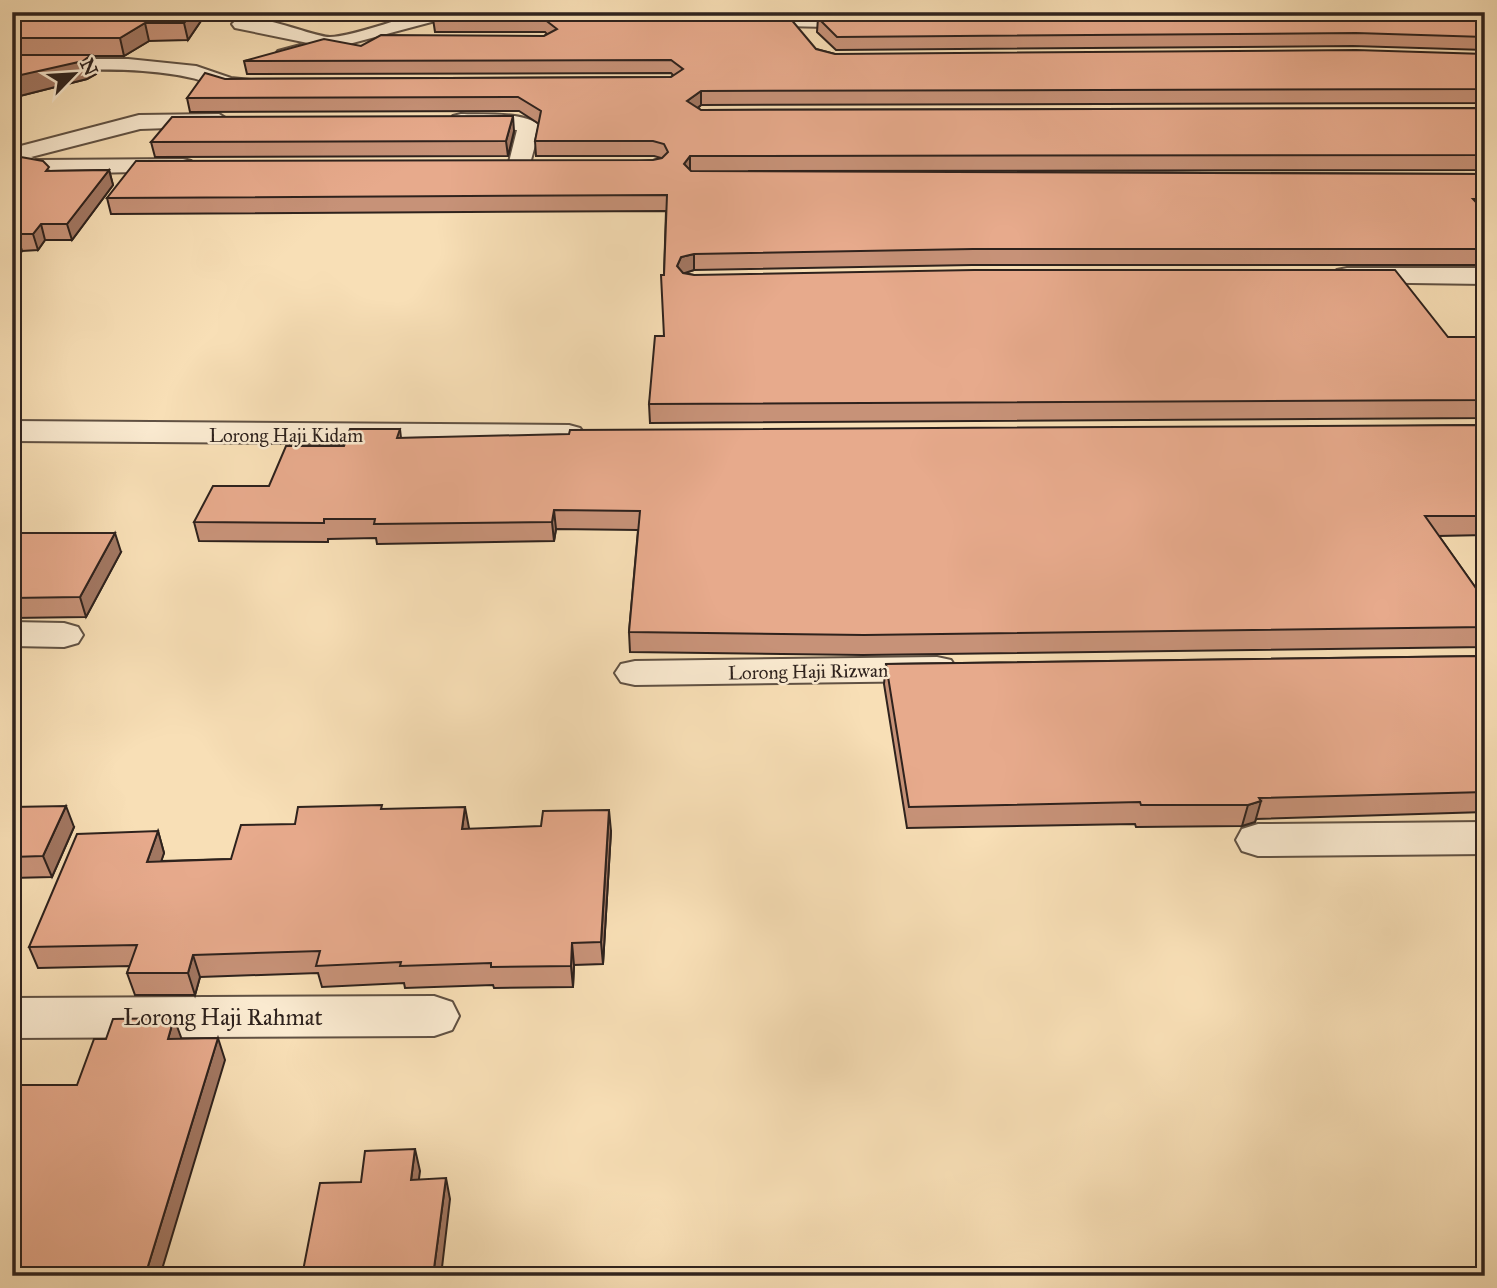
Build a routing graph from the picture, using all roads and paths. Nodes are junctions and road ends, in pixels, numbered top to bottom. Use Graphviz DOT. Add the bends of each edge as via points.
graph roads {
  1 [pos="451,13"];
  2 [pos="719,21"];
  3 [pos="893,22"];
  4 [pos="796,23"];
  5 [pos="243,24"];
  6 [pos="362,35"];
  7 [pos="415,42"];
  8 [pos="329,43"];
  9 [pos="815,44"];
  10 [pos="12,65"];
  11 [pos="207,76"];
  12 [pos="267,85"];
  13 [pos="155,90"];
  14 [pos="244,121"];
  15 [pos="436,121"];
  16 [pos="12,157"];
  17 [pos="201,166"];
  18 [pos="492,166"];
  19 [pos="520,166"];
  20 [pos="546,166"];
  21 [pos="1322,276"];
  22 [pos="1485,276"];
  23 [pos="12,431"];
  24 [pos="594,435"];
  25 [pos="12,635"];
  26 [pos="65,635"];
  27 [pos="969,669"];
  28 [pos="635,674"];
  29 [pos="1485,838"];
  30 [pos="1258,840"];
  31 [pos="434,1016"];
  32 [pos="12,1018"];
  1 -- 6 [label="street"];
  2 -- 4 [label="street"];
  3 -- 4 [label="street"];
  4 -- 9 [label="street"];
  5 -- 8 [label="street"];
  6 -- 7 [label="street"];
  6 -- 8 [label="street"];
  8 -- 11 [label="street"];
  10 -- 11 [label="street" via="128,65"];
  11 -- 12 [label="street" via="228,84"];
  11 -- 13 [label="street"];
  14 -- 16 [label="street" via="139,122"];
  15 -- 19 [label="street" via="525,124 529,127"];
  16 -- 17 [label="street" via="35,167"];
  18 -- 19 [label="street"];
  19 -- 20 [label="street"];
  21 -- 22 [label="street"];
  23 -- 24 [label="street, Lorong Haji Kidam"];
  25 -- 26 [label="street"];
  27 -- 28 [label="street, Lorong Haji Rizwan"];
  29 -- 30 [label="street"];
  31 -- 32 [label="street, Lorong Haji Rahmat"];
}
